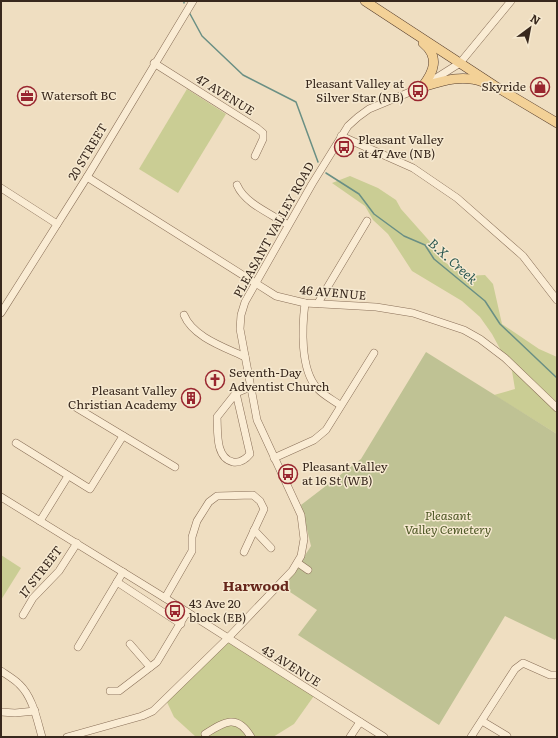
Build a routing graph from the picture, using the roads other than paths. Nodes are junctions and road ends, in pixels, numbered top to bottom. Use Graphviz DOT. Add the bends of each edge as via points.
graph roads {
  1 [pos="193,1"];
  2 [pos="365,1"];
  3 [pos="511,1"];
  4 [pos="406,29"];
  5 [pos="154,63"];
  6 [pos="460,63"];
  7 [pos="495,86"];
  8 [pos="422,87"];
  9 [pos="557,123"];
  10 [pos="341,136"];
  11 [pos="255,156"];
  12 [pos="87,177"];
  13 [pos="237,186"];
  14 [pos="1,188"];
  15 [pos="367,221"];
  16 [pos="57,224"];
  17 [pos="288,225"];
  18 [pos="256,282"];
  19 [pos="557,300"];
  20 [pos="305,303"];
  21 [pos="318,303"];
  22 [pos="1,313"];
  23 [pos="184,315"];
  24 [pos="374,353"];
  25 [pos="245,357"];
  26 [pos="250,386"];
  27 [pos="236,393"];
  28 [pos="340,405"];
  29 [pos="77,408"];
  30 [pos="557,408"];
  31 [pos="123,436"];
  32 [pos="16,443"];
  33 [pos="274,458"];
  34 [pos="176,467"];
  35 [pos="68,476"];
  36 [pos="1,497"];
  37 [pos="40,520"];
  38 [pos="254,530"];
  39 [pos="77,543"];
  40 [pos="271,548"];
  41 [pos="244,552"];
  42 [pos="298,563"];
  43 [pos="308,570"];
  44 [pos="123,572"];
  45 [pos="117,582"];
  46 [pos="165,598"];
  47 [pos="187,612"];
  48 [pos="23,615"];
  49 [pos="182,624"];
  50 [pos="228,638"];
  51 [pos="130,644"];
  52 [pos="78,647"];
  53 [pos="150,667"];
  54 [pos="1,671"];
  55 [pos="557,675"];
  56 [pos="110,691"];
  57 [pos="35,711"];
  58 [pos="1,712"];
  59 [pos="482,721"];
  60 [pos="360,722"];
  61 [pos="205,734"];
  62 [pos="507,736"];
  63 [pos="42,737"];
  64 [pos="67,737"];
  65 [pos="251,737"];
  66 [pos="350,737"];
  67 [pos="384,737"];
  68 [pos="471,737"];
  1 -- 5 [label="street, 20 STREET"];
  2 -- 4 [label="main road"];
  3 -- 6 [label="street, PLEASANT VALLEY ROAD"];
  4 -- 6 [label="main road"];
  4 -- 8 [label="main road" via="427,46 433,58 432,74"];
  5 -- 11 [label="street, 47 AVENUE" via="263,133"];
  5 -- 12 [label="street, 20 STREET"];
  6 -- 7 [label="main road"];
  6 -- 8 [label="street, PLEASANT VALLEY ROAD"];
  7 -- 8 [label="main road" via="468,78 442,81"];
  7 -- 9 [label="main road"];
  8 -- 10 [label="street, PLEASANT VALLEY ROAD" via="369,109"];
  10 -- 17 [label="street, PLEASANT VALLEY ROAD"];
  10 -- 19 [label="street" via="413,168 457,198 523,256"];
  12 -- 16 [label="street, 20 STREET"];
  12 -- 18 [label="street, 46 AVENUE"];
  13 -- 17 [label="street" via="247,199"];
  14 -- 16 [label="street"];
  15 -- 21 [label="street"];
  16 -- 22 [label="street, 20 STREET"];
  17 -- 18 [label="street, PLEASANT VALLEY ROAD"];
  18 -- 20 [label="street, 46 AVENUE" via="276,296"];
  18 -- 25 [label="street, PLEASANT VALLEY ROAD" via="241,315 240,329"];
  20 -- 21 [label="street, 46 AVENUE"];
  20 -- 28 [label="street" via="302,329 309,376 318,389"];
  21 -- 30 [label="street, 46 AVENUE" via="376,307 413,313 464,330 505,358"];
  23 -- 25 [label="street" via="195,331"];
  24 -- 28 [label="street"];
  25 -- 26 [label="street, PLEASANT VALLEY ROAD"];
  26 -- 27 [label="street"];
  26 -- 33 [label="street, PLEASANT VALLEY ROAD" via="257,420"];
  27 -- 27 [label="street" via="217,417 220,451 227,459 235,462 245,460 250,454"];
  28 -- 33 [label="street" via="326,430 314,440"];
  29 -- 31 [label="street"];
  31 -- 34 [label="street"];
  31 -- 35 [label="street" via="90,489"];
  32 -- 35 [label="street"];
  33 -- 42 [label="street, PLEASANT VALLEY ROAD" via="301,515 304,539"];
  35 -- 37 [label="street"];
  36 -- 37 [label="street, 43 AVENUE"];
  37 -- 39 [label="street, 43 AVENUE"];
  38 -- 40 [label="street"];
  38 -- 41 [label="street"];
  38 -- 46 [label="street" via="264,509 260,500 253,495 217,496 209,502 197,521 192,537 192,551"];
  39 -- 44 [label="street, 43 AVENUE"];
  39 -- 48 [label="street, 17 STREET" via="59,570 33,598"];
  42 -- 43 [label="street"];
  42 -- 50 [label="street, PLEASANT VALLEY ROAD"];
  44 -- 45 [label="street"];
  44 -- 46 [label="street, 43 AVENUE"];
  45 -- 49 [label="street"];
  45 -- 52 [label="street"];
  46 -- 47 [label="street, 43 AVENUE"];
  47 -- 49 [label="street"];
  47 -- 50 [label="street, 43 AVENUE"];
  49 -- 53 [label="street" via="157,662"];
  50 -- 60 [label="street, 43 AVENUE"];
  50 -- 64 [label="street, PLEASANT VALLEY ROAD" via="153,711"];
  51 -- 53 [label="street"];
  53 -- 56 [label="street" via="119,691"];
  54 -- 57 [label="street" via="20,685"];
  55 -- 59 [label="street" via="550,675 523,663 515,669"];
  57 -- 58 [label="street"];
  57 -- 63 [label="street"];
  59 -- 62 [label="street"];
  59 -- 68 [label="street"];
  60 -- 66 [label="street"];
  60 -- 67 [label="street, 43 AVENUE"];
  61 -- 65 [label="street" via="223,723 232,721 242,724"];
}
